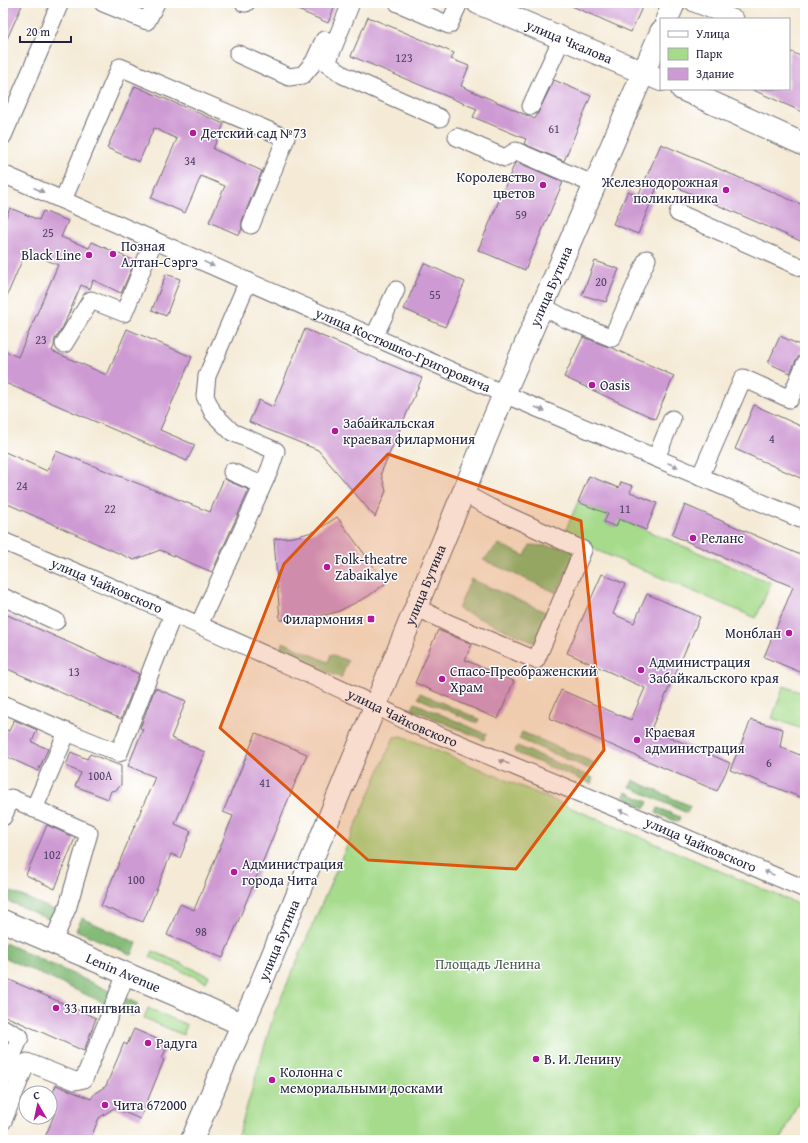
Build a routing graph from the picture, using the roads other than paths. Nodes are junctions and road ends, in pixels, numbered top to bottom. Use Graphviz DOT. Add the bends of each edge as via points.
graph roads {
  1 [pos="60,3"];
  2 [pos="103,3"];
  3 [pos="156,3"];
  4 [pos="340,3"];
  5 [pos="351,3"];
  6 [pos="398,3"];
  7 [pos="459,3"];
  8 [pos="478,3"];
  9 [pos="674,3"];
  10 [pos="694,3"];
  11 [pos="667,18"];
  12 [pos="732,18"];
  13 [pos="660,37"];
  14 [pos="562,38"];
  15 [pos="238,54"];
  16 [pos="652,76"];
  17 [pos="684,90"];
  18 [pos="531,106"];
  19 [pos="440,118"];
  20 [pos="3,136"];
  21 [pos="457,137"];
  22 [pos="805,145"];
  23 [pos="3,174"];
  24 [pos="595,185"];
  25 [pos="63,200"];
  26 [pos="678,213"];
  27 [pos="251,225"];
  28 [pos="154,240"];
  29 [pos="646,259"];
  30 [pos="805,269"];
  31 [pos="248,281"];
  32 [pos="396,290"];
  33 [pos="542,306"];
  34 [pos="374,337"];
  35 [pos="64,344"];
  36 [pos="805,364"];
  37 [pos="504,394"];
  38 [pos="672,419"];
  39 [pos="656,458"];
  40 [pos="232,472"];
  41 [pos="700,477"];
  42 [pos="262,485"];
  43 [pos="463,493"];
  44 [pos="805,521"];
  45 [pos="3,541"];
  46 [pos="3,597"];
  47 [pos="416,607"];
  48 [pos="173,614"];
  49 [pos="56,621"];
  50 [pos="199,625"];
  51 [pos="3,704"];
  52 [pos="376,705"];
  53 [pos="67,732"];
  54 [pos="7,796"];
  55 [pos="34,809"];
  56 [pos="3,817"];
  57 [pos="805,889"];
  58 [pos="3,921"];
  59 [pos="53,942"];
  60 [pos="126,974"];
  61 [pos="243,1025"];
  62 [pos="3,1028"];
  63 [pos="3,1078"];
  64 [pos="3,1121"];
  65 [pos="192,1140"];
  1 -- 20 [label="street"];
  2 -- 3 [label="street" via="147,21"];
  4 -- 15 [label="street" via="314,62 303,75 289,77"];
  5 -- 19 [label="street" via="326,63 343,75"];
  6 -- 7 [label="street" via="449,25"];
  8 -- 14 [label="main road, улица Чкалова"];
  9 -- 11 [label="main road"];
  10 -- 12 [label="street"];
  13 -- 16 [label="main road, улица Бутина"];
  14 -- 16 [label="main road, улица Чкалова"];
  14 -- 18 [label="street"];
  16 -- 24 [label="main road, улица Бутина"];
  17 -- 22 [label="main road"];
  21 -- 24 [label="street" via="505,158 516,151"];
  23 -- 25 [label="street, улица Костюшко-Григоровича, one-way"];
  24 -- 33 [label="main road, улица Бутина"];
  25 -- 27 [label="street" via="120,67 286,138"];
  25 -- 28 [label="street, улица Костюшко-Григоровича"];
  26 -- 30 [label="street"];
  28 -- 31 [label="street, улица Костюшко-Григоровича, one-way"];
  28 -- 35 [label="street" via="124,313 91,300"];
  29 -- 33 [label="street" via="612,338"];
  31 -- 34 [label="street, улица Костюшко-Григоровича"];
  31 -- 42 [label="street" via="207,376 205,396 213,413 232,432 276,451"];
  32 -- 34 [label="street"];
  33 -- 37 [label="main road, улица Бутина"];
  34 -- 37 [label="street, улица Костюшко-Григоровича"];
  36 -- 41 [label="street" via="790,399 743,378"];
  37 -- 39 [label="street, улица Костюшко-Григоровича, one-way"];
  37 -- 43 [label="main road, улица Бутина"];
  38 -- 39 [label="street"];
  39 -- 41 [label="street, улица Костюшко-Григоровича, one-way"];
  40 -- 42 [label="street"];
  41 -- 44 [label="street, улица Костюшко-Григоровича"];
  42 -- 50 [label="street"];
  43 -- 47 [label="main road, улица Бутина"];
  43 -- 47 [label="street" via="583,550 536,660"];
  45 -- 48 [label="street, улица Чайковского"];
  46 -- 49 [label="street"];
  47 -- 52 [label="main road, улица Бутина"];
  48 -- 50 [label="street, улица Чайковского"];
  48 -- 53 [label="street" via="119,753"];
  50 -- 52 [label="street, улица Чайковского"];
  51 -- 53 [label="street"];
  57 -- 52 [label="street, улица Чайковского, one-way" via="412,724"];
  52 -- 61 [label="main road, улица Бутина"];
  53 -- 55 [label="street"];
  54 -- 55 [label="street"];
  54 -- 56 [label="street"];
  55 -- 59 [label="street" via="89,833 68,906"];
  58 -- 59 [label="main road, Lenin Avenue"];
  59 -- 60 [label="main road, Lenin Avenue"];
  60 -- 61 [label="main road, Lenin Avenue"];
  60 -- 64 [label="street" via="84,1079 75,1081 27,1062"];
  61 -- 65 [label="main road, улица Бутина"];
  62 -- 63 [label="street" via="20,1037"];
}
